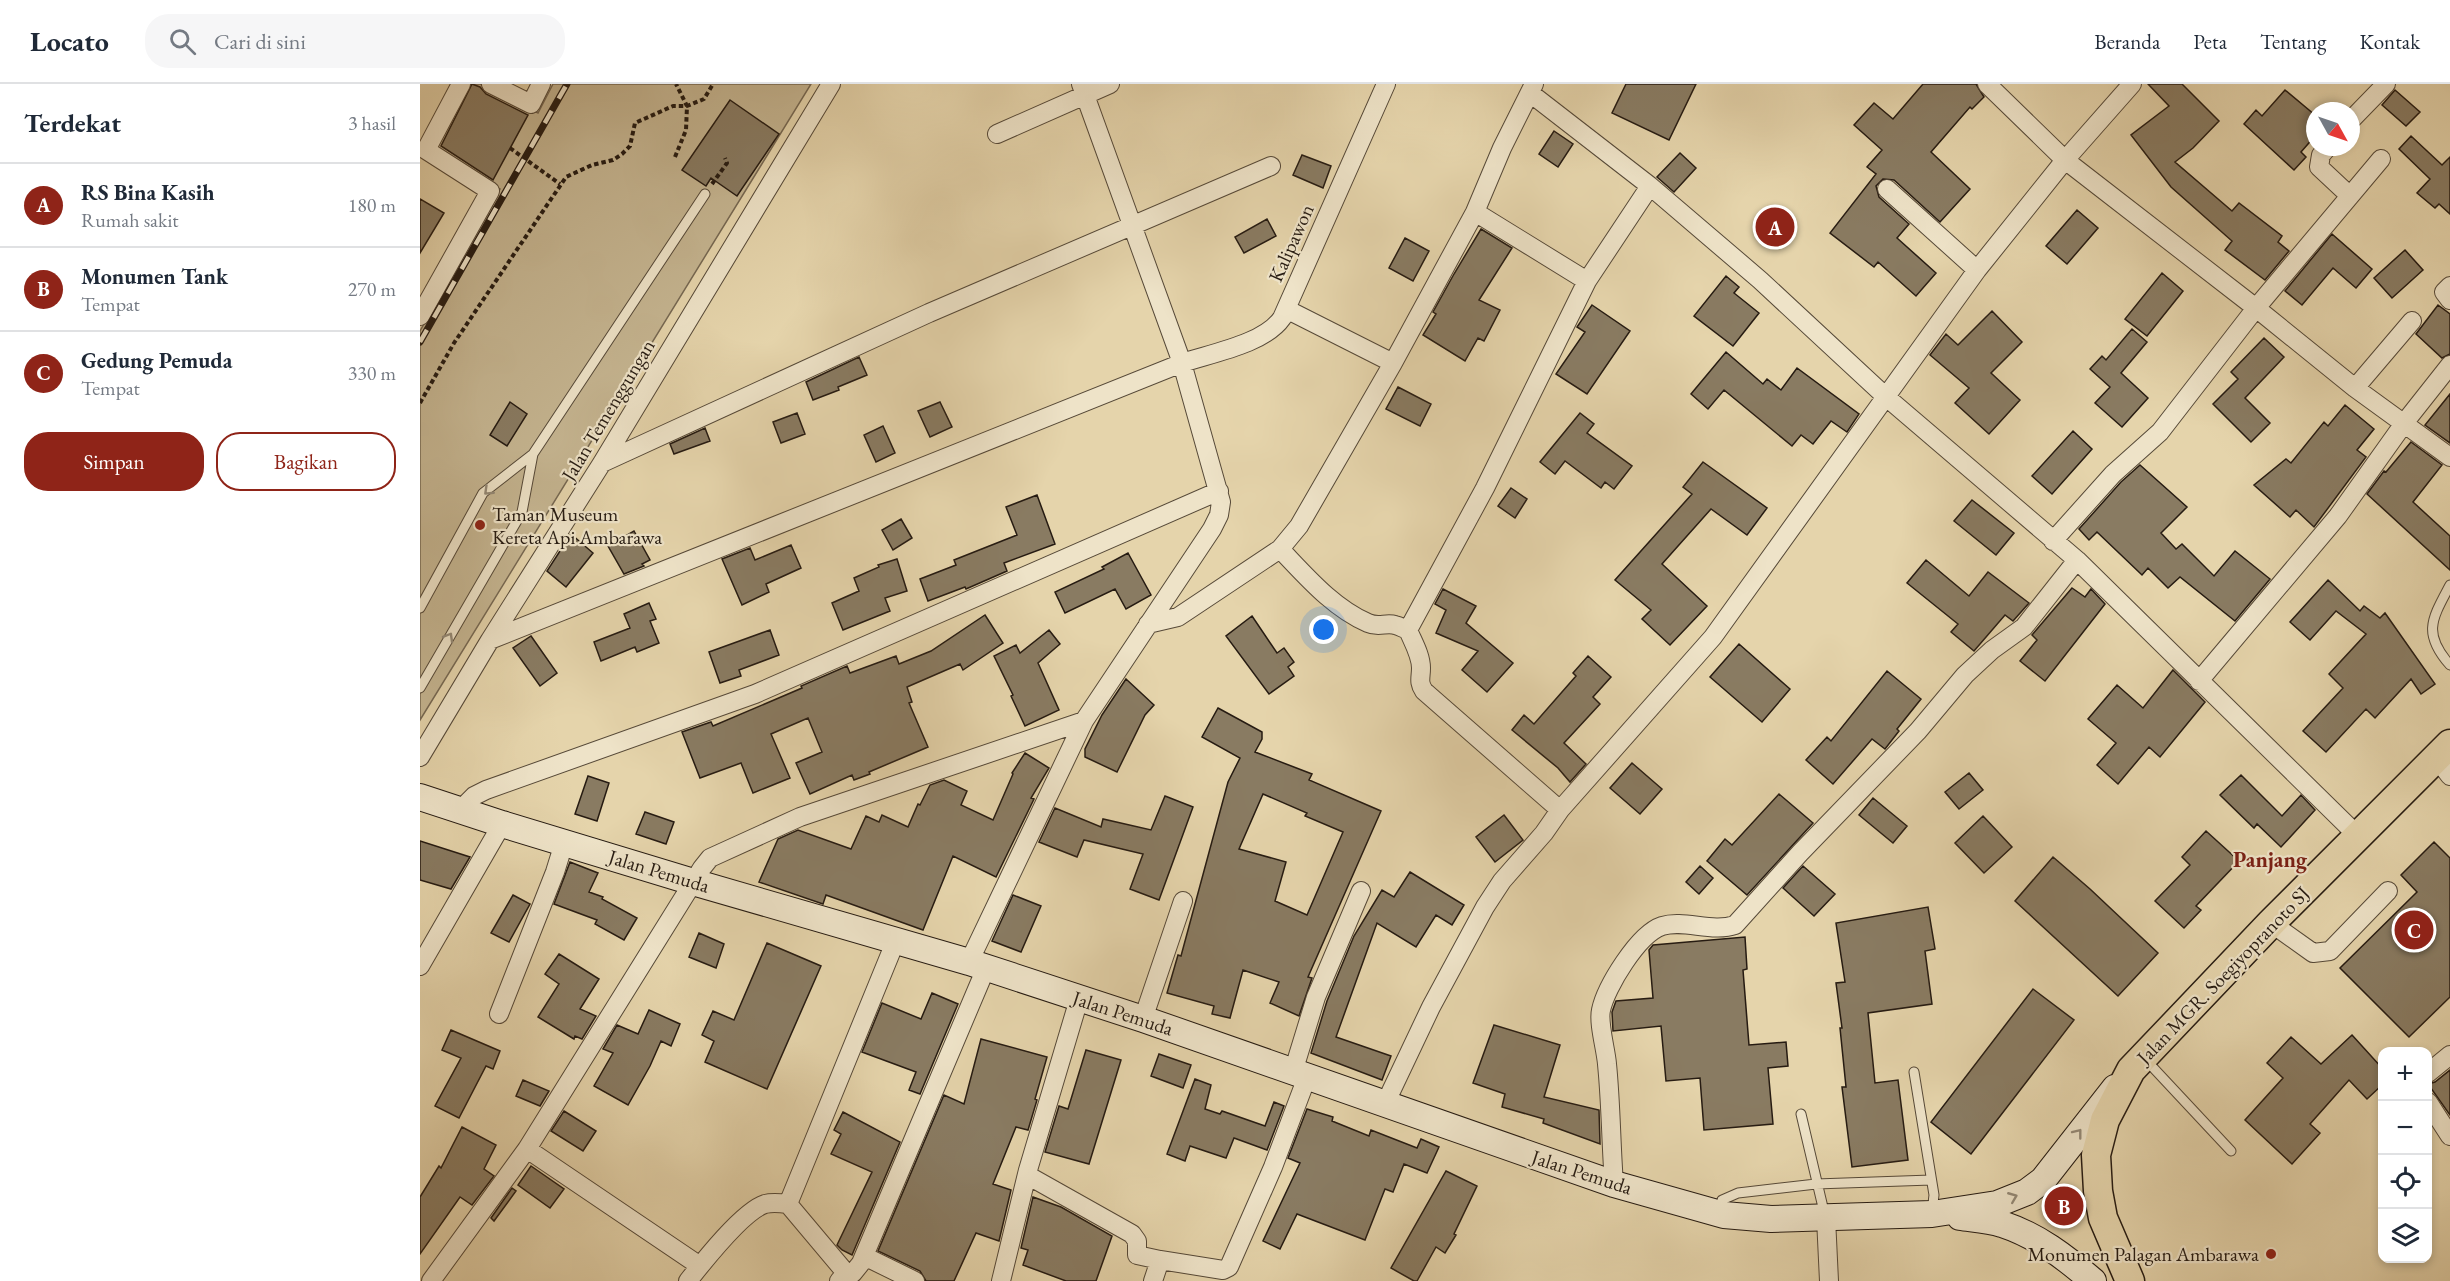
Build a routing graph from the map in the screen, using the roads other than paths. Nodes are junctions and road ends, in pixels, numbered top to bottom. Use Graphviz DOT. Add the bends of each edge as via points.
graph roads {
  1 [pos="461,84"];
  2 [pos="491,84"];
  3 [pos="541,84"];
  4 [pos="831,84"];
  5 [pos="1110,84"];
  6 [pos="1386,84"];
  7 [pos="1987,84"];
  8 [pos="2132,84"];
  9 [pos="2386,84"];
  10 [pos="1532,88"];
  11 [pos="1084,89"];
  12 [pos="2360,111"];
  13 [pos="997,134"];
  14 [pos="2321,156"];
  15 [pos="2381,159"];
  16 [pos="2065,160"];
  17 [pos="1271,166"];
  18 [pos="1650,186"];
  19 [pos="1887,189"];
  20 [pos="705,194"];
  21 [pos="2350,196"];
  22 [pos="1475,212"];
  23 [pos="1133,226"];
  24 [pos="1977,270"];
  25 [pos="1587,281"];
  26 [pos="2450,286"];
  27 [pos="2450,300"];
  28 [pos="2256,308"];
  29 [pos="1286,309"];
  30 [pos="420,316"];
  31 [pos="2412,321"];
  32 [pos="1182,363"];
  33 [pos="1393,363"];
  34 [pos="2450,366"];
  35 [pos="2355,388"];
  36 [pos="1885,396"];
  37 [pos="2405,422"];
  38 [pos="533,454"];
  39 [pos="2450,457"];
  40 [pos="602,463"];
  41 [pos="1219,491"];
  42 [pos="2053,541"];
  43 [pos="1280,549"];
  44 [pos="2077,560"];
  45 [pos="2450,585"];
  46 [pos="420,608"];
  47 [pos="1148,624"];
  48 [pos="1408,630"];
  49 [pos="490,640"];
  50 [pos="2450,665"];
  51 [pos="2199,681"];
  52 [pos="420,688"];
  53 [pos="1084,721"];
  54 [pos="420,757"];
  55 [pos="2446,760"];
  56 [pos="420,797"];
  57 [pos="461,809"];
  58 [pos="1560,810"];
  59 [pos="502,824"];
  60 [pos="2358,836"];
  61 [pos="564,843"];
  62 [pos="693,882"];
  63 [pos="1361,891"];
  64 [pos="2388,891"];
  65 [pos="1183,901"];
  66 [pos="2271,923"];
  67 [pos="896,940"];
  68 [pos="977,965"];
  69 [pos="420,966"];
  70 [pos="1079,999"];
  71 [pos="499,1014"];
  72 [pos="1143,1019"];
  73 [pos="2450,1055"];
  74 [pos="2137,1063"];
  75 [pos="2432,1070"];
  76 [pos="1914,1072"];
  77 [pos="1300,1074"];
  78 [pos="1385,1104"];
  79 [pos="2432,1109"];
  80 [pos="1801,1114"];
  81 [pos="2450,1136"];
  82 [pos="527,1149"];
  83 [pos="2231,1150"];
  84 [pos="1027,1174"];
  85 [pos="1931,1179"];
  86 [pos="1614,1184"];
  87 [pos="1816,1184"];
  88 [pos="789,1203"];
  89 [pos="1936,1214"];
  90 [pos="1724,1215"];
  91 [pos="1826,1218"];
  92 [pos="864,1256"];
  93 [pos="1160,1260"];
  94 [pos="700,1266"];
  95 [pos="843,1277"];
  96 [pos="431,1281"];
  97 [pos="688,1281"];
  98 [pos="915,1281"];
  99 [pos="1001,1281"];
  100 [pos="1153,1281"];
  101 [pos="1829,1281"];
  102 [pos="2093,1281"];
  103 [pos="2130,1281"];
  1 -- 30 [label="street" via="426,150 490,191"];
  2 -- 3 [label="street" via="531,104"];
  4 -- 40 [label="street, Jalan Temenggungan"];
  5 -- 11 [label="street"];
  6 -- 29 [label="street, Kalipawon"];
  7 -- 16 [label="street"];
  8 -- 16 [label="street"];
  9 -- 12 [label="street"];
  10 -- 18 [label="street"];
  10 -- 22 [label="street"];
  11 -- 13 [label="street"];
  11 -- 23 [label="street"];
  14 -- 21 [label="street" via="2319,167"];
  15 -- 21 [label="street"];
  16 -- 24 [label="street"];
  16 -- 28 [label="street"];
  17 -- 23 [label="street"];
  18 -- 25 [label="street"];
  18 -- 36 [label="street" via="1760,280"];
  19 -- 24 [label="street"];
  20 -- 38 [label="lane"];
  21 -- 28 [label="street"];
  22 -- 25 [label="street"];
  22 -- 33 [label="street"];
  23 -- 32 [label="street"];
  23 -- 40 [label="street" via="929,313"];
  24 -- 36 [label="street"];
  25 -- 48 [label="street" via="1485,489"];
  26 -- 27 [label="street" via="2444,292"];
  28 -- 35 [label="street"];
  28 -- 42 [label="street" via="2160,432 2113,474"];
  29 -- 32 [label="street, Kalipawon" via="1275,327 1262,336"];
  29 -- 33 [label="street"];
  31 -- 35 [label="street"];
  32 -- 41 [label="street"];
  32 -- 49 [label="street, Kalipawon"];
  33 -- 43 [label="street" via="1299,526"];
  34 -- 37 [label="street"];
  35 -- 37 [label="street"];
  36 -- 42 [label="street"];
  36 -- 58 [label="street" via="1713,637"];
  37 -- 39 [label="street"];
  37 -- 51 [label="street" via="2338,516"];
  38 -- 46 [label="lane, one-way" via="483,493"];
  52 -- 38 [label="lane, one-way" via="522,512"];
  40 -- 49 [label="street, Jalan Temenggungan"];
  41 -- 47 [label="street" via="1219,515 1212,529"];
  41 -- 57 [label="street" via="755,694 486,790"];
  42 -- 44 [label="street"];
  43 -- 47 [label="street" via="1178,617"];
  43 -- 48 [label="street" via="1344,609 1370,624 1395,624"];
  44 -- 51 [label="street"];
  44 -- 86 [label="street" via="2024,627 1965,675 1918,731 1735,925 1723,929 1662,926 1646,936 1613,977 1600,1012 1611,1108"];
  45 -- 50 [label="lane" via="2432,625 2433,643"];
  47 -- 53 [label="street"];
  48 -- 58 [label="street" via="1419,658 1419,684 1424,691"];
  49 -- 54 [label="street, Jalan Temenggungan"];
  51 -- 60 [label="street"];
  53 -- 62 [label="street" via="800,817 710,858"];
  53 -- 68 [label="street"];
  55 -- 60 [label="main road, Jalan MGR. Soegiyopranoto SJ"];
  56 -- 57 [label="main road, Jalan Pemuda"];
  57 -- 59 [label="main road, Jalan Pemuda"];
  58 -- 78 [label="street" via="1485,907"];
  59 -- 61 [label="main road, Jalan Pemuda"];
  59 -- 69 [label="street"];
  60 -- 66 [label="main road, Jalan MGR. Soegiyopranoto SJ"];
  61 -- 62 [label="main road, Jalan Pemuda"];
  61 -- 71 [label="street"];
  62 -- 67 [label="main road, Jalan Pemuda"];
  62 -- 82 [label="street"];
  63 -- 77 [label="street" via="1316,997"];
  64 -- 66 [label="street" via="2330,951 2313,953"];
  65 -- 72 [label="street"];
  66 -- 74 [label="main road, Jalan MGR. Soegiyopranoto SJ"];
  67 -- 68 [label="main road, Jalan Pemuda"];
  67 -- 88 [label="street"];
  68 -- 70 [label="main road, Jalan Pemuda"];
  68 -- 92 [label="street"];
  70 -- 72 [label="main road, Jalan Pemuda"];
  70 -- 84 [label="street"];
  72 -- 77 [label="main road, Jalan Pemuda"];
  73 -- 75 [label="street"];
  74 -- 83 [label="lane"];
  89 -- 74 [label="main road, one-way" via="1997,1204 2027,1192 2043,1180 2099,1105"];
  74 -- 103 [label="main road, Jalan MGR. Soegiyopranoto SJ" via="2106,1120 2096,1155 2103,1218"];
  76 -- 85 [label="lane"];
  77 -- 78 [label="main road, Jalan Pemuda"];
  77 -- 93 [label="street" via="1273,1167 1229,1267 1223,1270"];
  78 -- 86 [label="main road, Jalan Pemuda"];
  79 -- 81 [label="street"];
  80 -- 87 [label="lane"];
  82 -- 94 [label="street"];
  82 -- 96 [label="street"];
  84 -- 93 [label="street" via="1132,1234 1137,1241 1137,1255"];
  84 -- 99 [label="street"];
  85 -- 87 [label="lane"];
  85 -- 89 [label="lane"];
  86 -- 90 [label="main road, Jalan Pemuda"];
  87 -- 90 [label="lane" via="1738,1192 1722,1200"];
  87 -- 91 [label="lane"];
  88 -- 94 [label="street" via="764,1204 750,1212"];
  88 -- 95 [label="street"];
  89 -- 91 [label="main road, Jalan Pemuda"];
  89 -- 102 [label="main road" via="2000,1224 2037,1239"];
  90 -- 91 [label="main road, Jalan Pemuda"];
  91 -- 101 [label="street"];
  92 -- 95 [label="street" via="853,1273"];
  92 -- 98 [label="street"];
  93 -- 100 [label="street"];
  94 -- 97 [label="street"];
}
